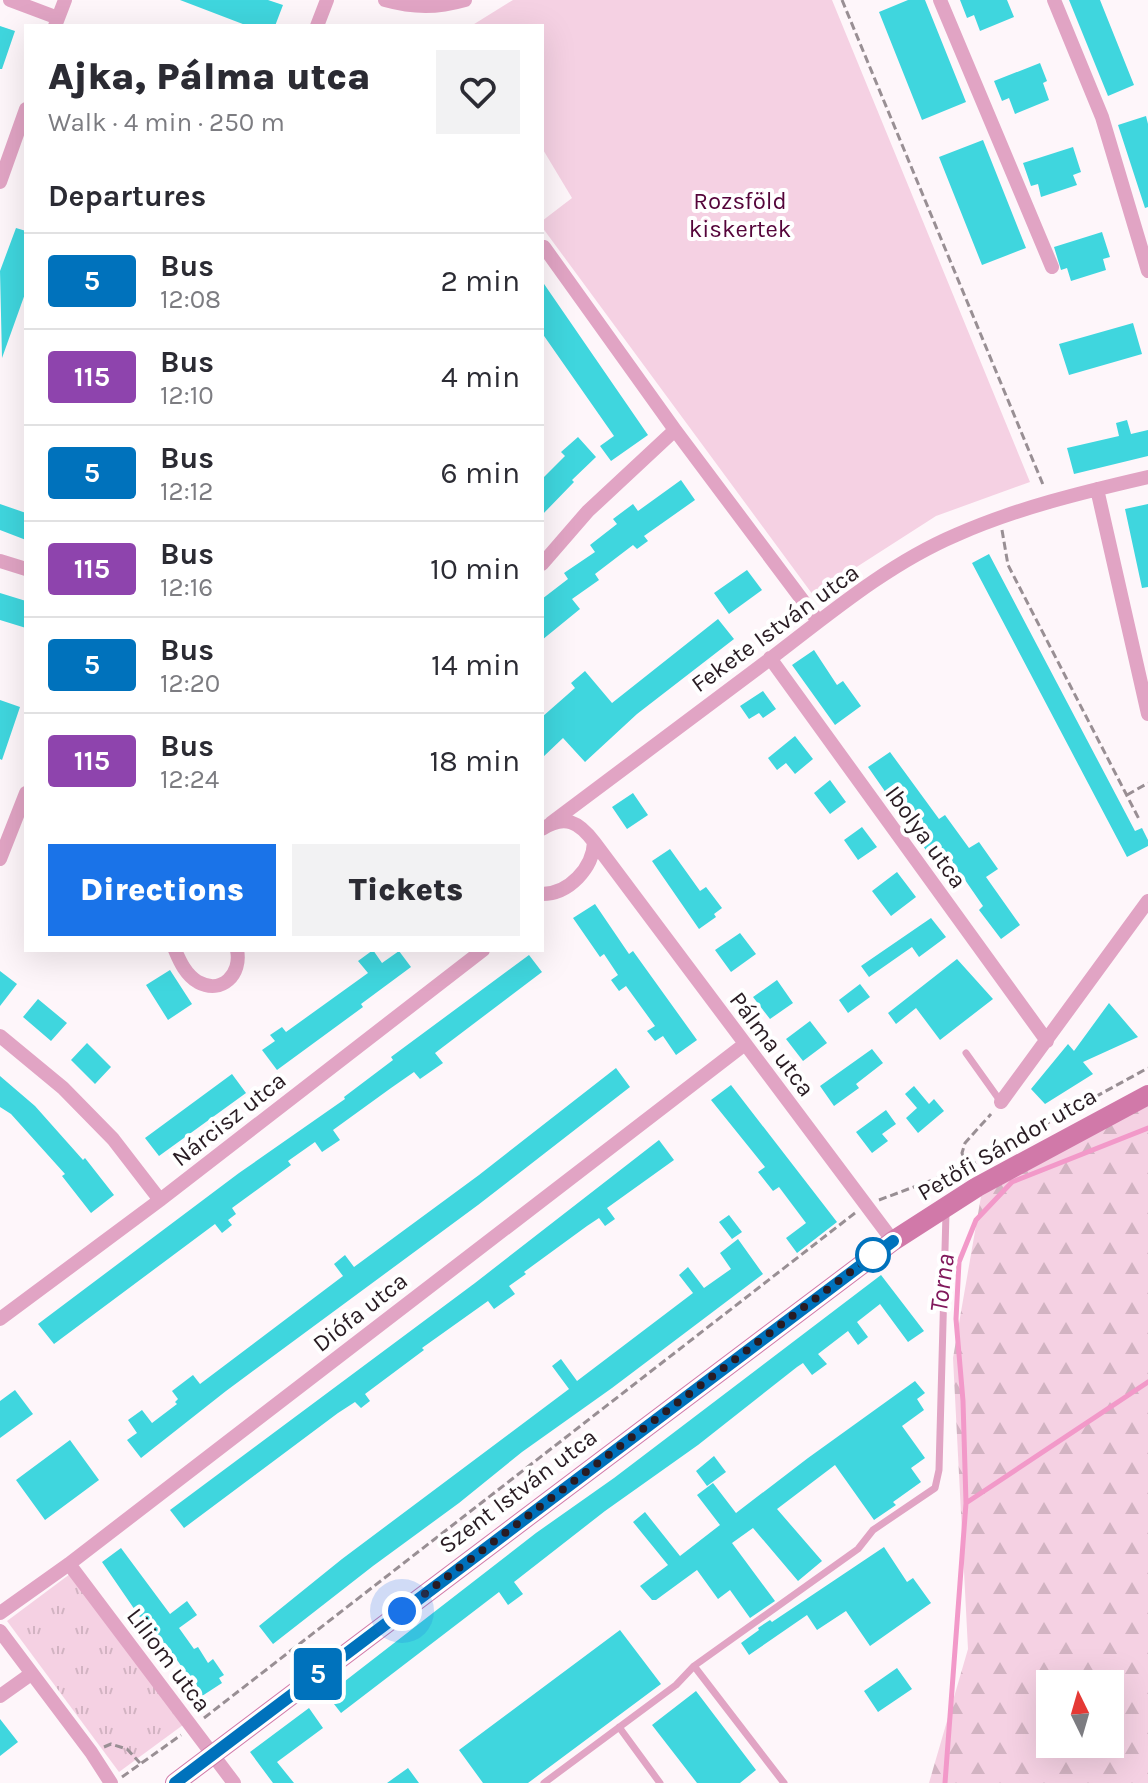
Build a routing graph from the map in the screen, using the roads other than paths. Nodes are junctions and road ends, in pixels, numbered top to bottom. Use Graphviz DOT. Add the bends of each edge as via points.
graph roads {
  1 [pos="10,0"];
  2 [pos="65,0"];
  3 [pos="327,0"];
  4 [pos="385,0"];
  5 [pos="465,0"];
  6 [pos="940,0"];
  7 [pos="1054,0"];
  8 [pos="57,22"];
  9 [pos="318,24"];
  10 [pos="24,115"];
  11 [pos="0,182"];
  12 [pos="544,247"];
  13 [pos="1052,267"];
  14 [pos="1148,271"];
  15 [pos="675,430"];
  16 [pos="1148,477"];
  17 [pos="1097,489"];
  18 [pos="0,561"];
  19 [pos="544,562"];
  20 [pos="24,568"];
  21 [pos="818,621"];
  22 [pos="770,658"];
  23 [pos="1148,714"];
  24 [pos="589,794"];
  25 [pos="577,823"];
  26 [pos="21,825"];
  27 [pos="546,826"];
  28 [pos="594,842"];
  29 [pos="0,859"];
  30 [pos="586,870"];
  31 [pos="616,873"];
  32 [pos="562,890"];
  33 [pos="544,894"];
  34 [pos="1148,901"];
  35 [pos="544,904"];
  36 [pos="176,952"];
  37 [pos="237,952"];
  38 [pos="480,952"];
  39 [pos="0,1036"];
  40 [pos="1047,1041"];
  41 [pos="745,1044"];
  42 [pos="966,1053"];
  43 [pos="1148,1095"];
  44 [pos="1001,1102"];
  45 [pos="160,1200"];
  46 [pos="946,1206"];
  47 [pos="893,1241"];
  48 [pos="0,1319"];
  49 [pos="69,1564"];
  50 [pos="0,1613"];
  51 [pos="0,1631"];
  52 [pos="694,1666"];
  53 [pos="31,1674"];
  54 [pos="0,1696"];
  55 [pos="619,1727"];
  56 [pos="212,1755"];
  57 [pos="112,1783"];
  58 [pos="175,1783"];
  59 [pos="234,1783"];
  60 [pos="544,1783"];
  61 [pos="660,1783"];
  62 [pos="784,1783"];
  1 -- 8 [label="street"];
  2 -- 8 [label="street"];
  3 -- 9 [label="street"];
  4 -- 5 [label="street" via="420,7"];
  6 -- 13 [label="street"];
  7 -- 14 [label="street" via="1102,117"];
  10 -- 11 [label="street"];
  12 -- 15 [label="street"];
  15 -- 19 [label="street" via="588,511"];
  15 -- 21 [label="street"];
  16 -- 17 [label="street, Fekete István utca"];
  17 -- 21 [label="street, Fekete István utca" via="956,535 900,564"];
  17 -- 23 [label="street"];
  18 -- 20 [label="street"];
  21 -- 22 [label="street, Fekete István utca"];
  22 -- 24 [label="street, Fekete István utca"];
  22 -- 40 [label="street, Ibolya utca"];
  24 -- 25 [label="street"];
  24 -- 27 [label="street, Fekete István utca"];
  25 -- 27 [label="street"];
  25 -- 28 [label="street, Pálma utca"];
  26 -- 29 [label="street"];
  28 -- 30 [label="street"];
  28 -- 31 [label="street, Pálma utca"];
  30 -- 31 [label="street"];
  30 -- 32 [label="street"];
  31 -- 41 [label="street, Pálma utca"];
  32 -- 33 [label="street"];
  32 -- 35 [label="street"];
  34 -- 40 [label="street, Petőfi Sándor utca"];
  36 -- 37 [label="street" via="197,982 213,987 236,974"];
  38 -- 45 [label="street, Nárcisz utca"];
  39 -- 45 [label="street" via="63,1088 113,1139"];
  40 -- 44 [label="street, Petőfi Sándor utca"];
  41 -- 47 [label="street, Pálma utca"];
  41 -- 49 [label="street, Diófa utca"];
  42 -- 44 [label="lane"];
  43 -- 46 [label="main road, Petőfi Sándor utca"];
  45 -- 48 [label="street, Nárcisz utca"];
  46 -- 47 [label="main road, Petőfi Sándor utca"];
  46 -- 52 [label="lane" via="935,1488"];
  47 -- 56 [label="main road, Szent István utca"];
  49 -- 50 [label="street, Diófa utca"];
  49 -- 56 [label="street, Liliom utca"];
  51 -- 53 [label="street"];
  52 -- 55 [label="lane"];
  52 -- 62 [label="lane"];
  53 -- 54 [label="street"];
  53 -- 57 [label="street"];
  55 -- 60 [label="lane"];
  55 -- 61 [label="lane"];
  56 -- 58 [label="main road, Szent István utca"];
  56 -- 59 [label="street, Liliom utca"];
}
